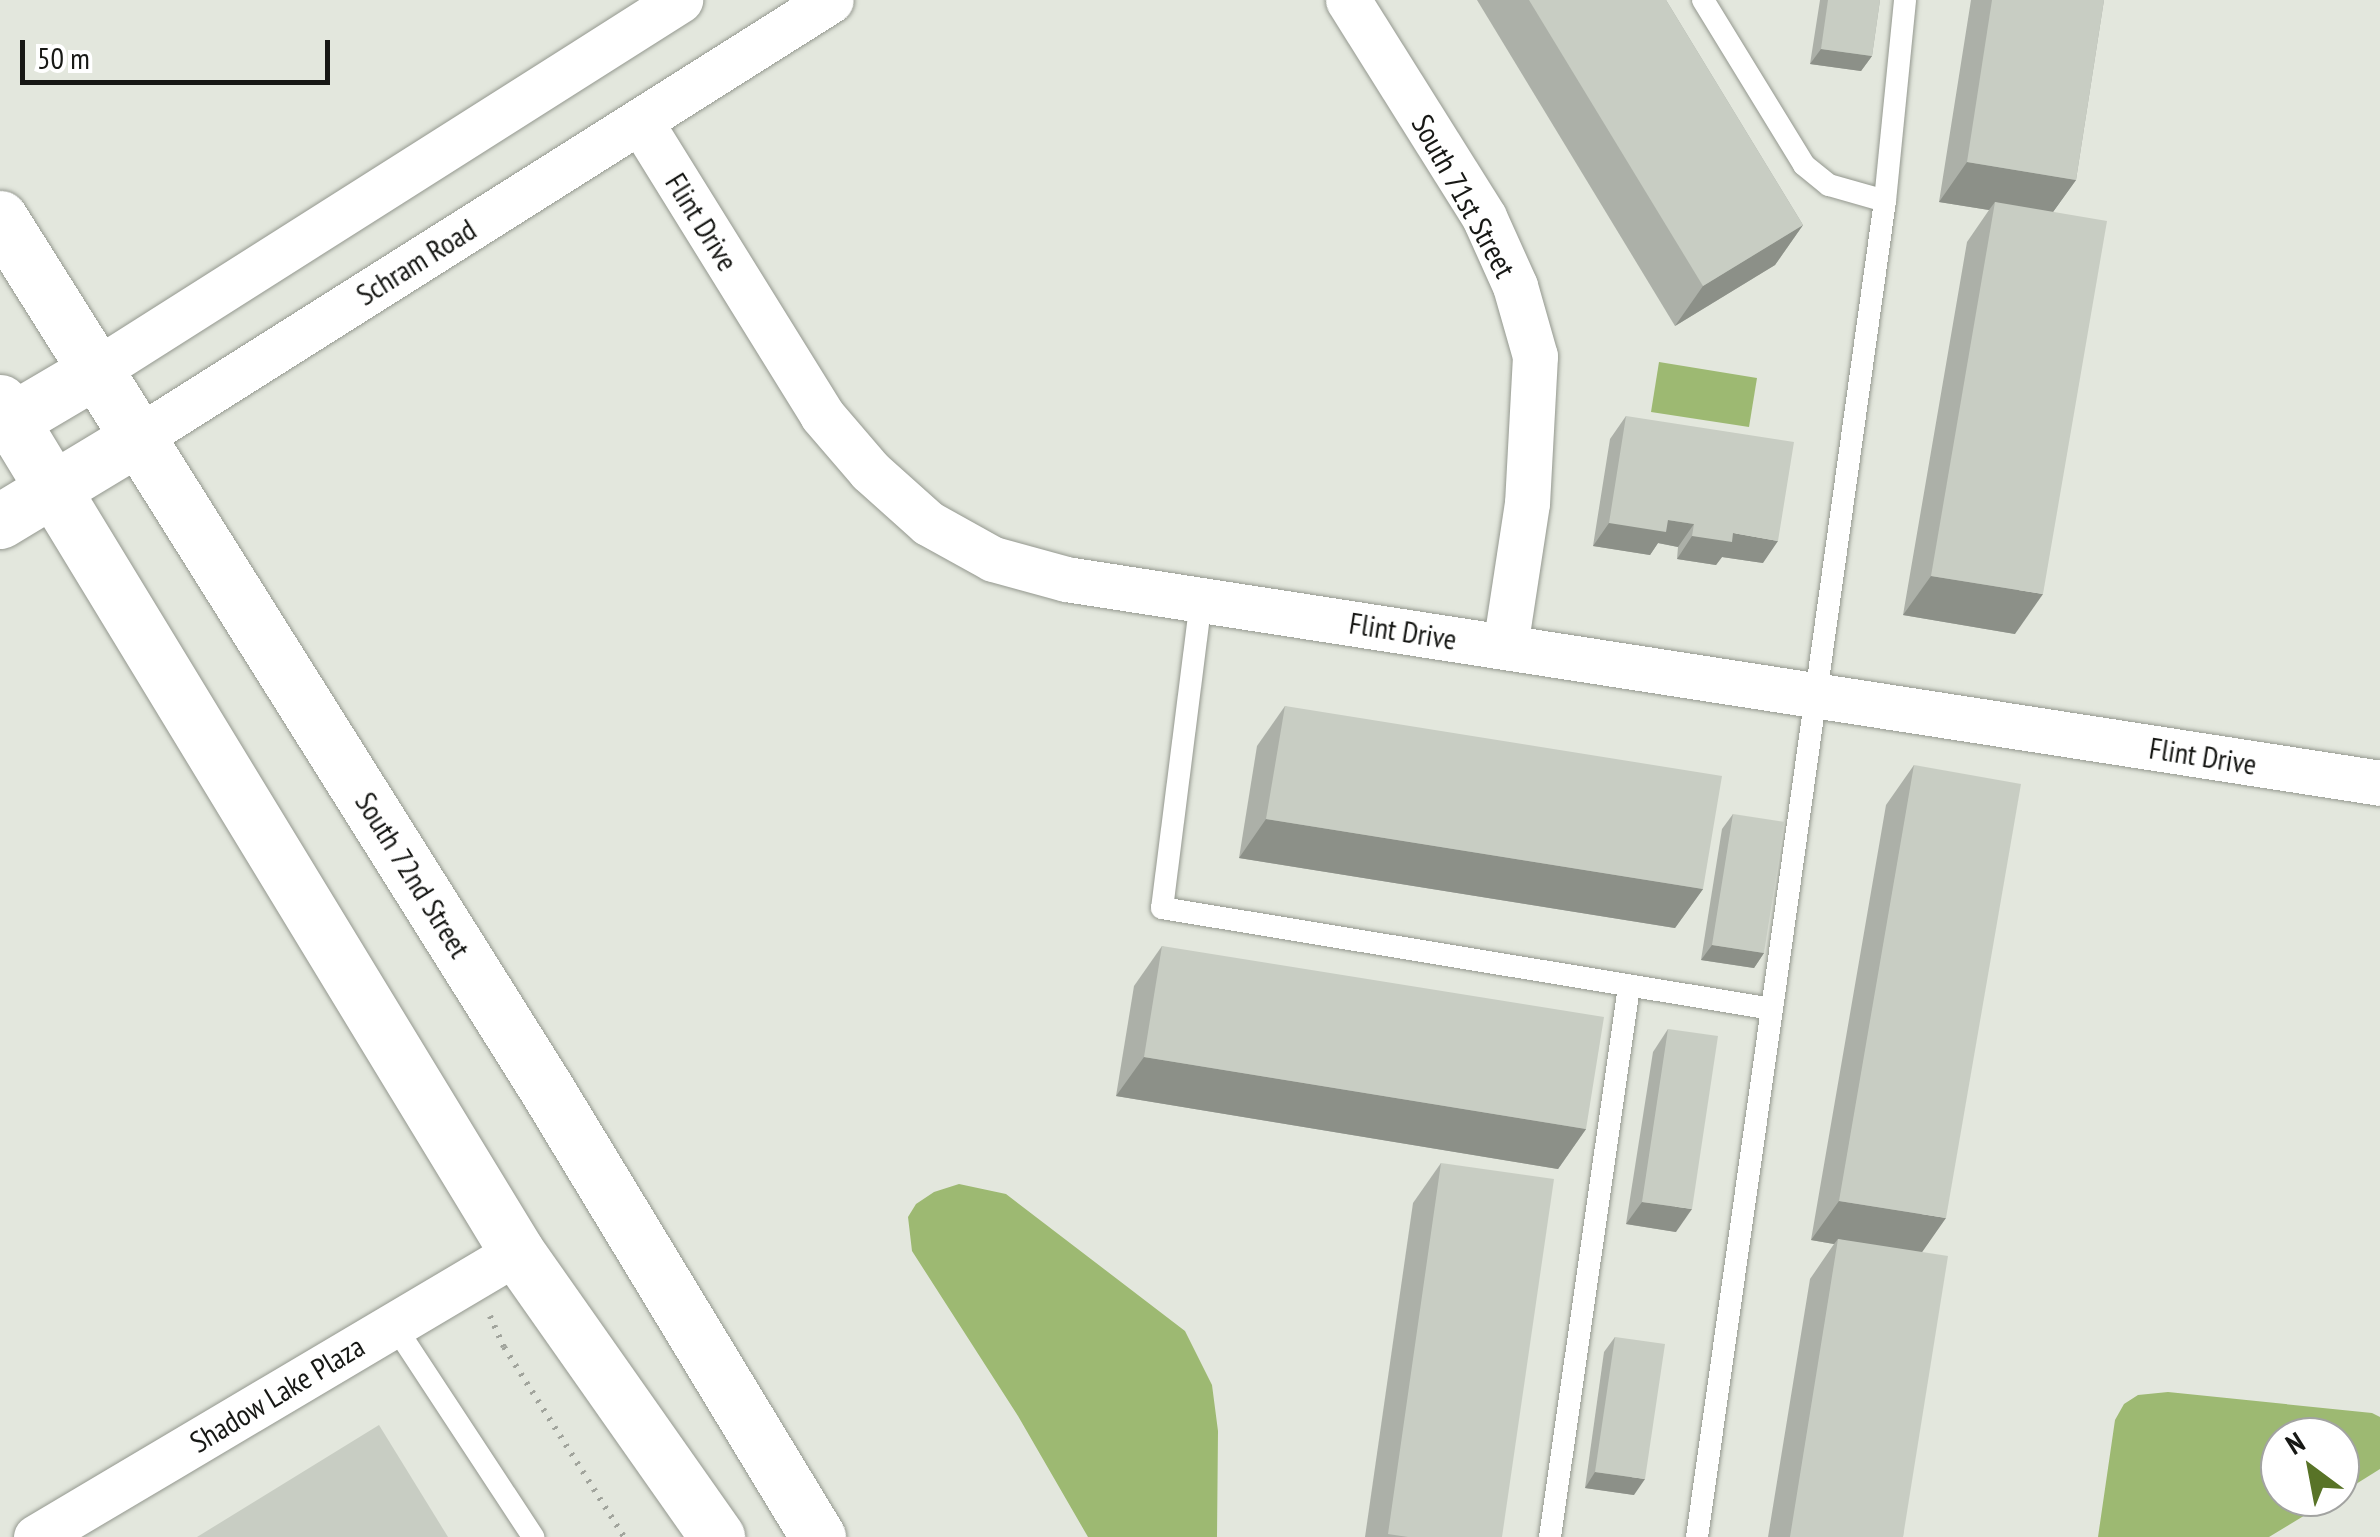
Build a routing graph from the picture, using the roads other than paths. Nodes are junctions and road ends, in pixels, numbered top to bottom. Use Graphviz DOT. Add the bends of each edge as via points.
graph roads {
  1 [pos="680,0"];
  2 [pos="831,0"];
  3 [pos="1348,0"];
  4 [pos="1703,0"];
  5 [pos="1905,0"];
  6 [pos="640,121"];
  7 [pos="1884,201"];
  8 [pos="0,218"];
  9 [pos="95,371"];
  10 [pos="4,417"];
  11 [pos="139,437"];
  12 [pos="53,487"];
  13 [pos="0,521"];
  14 [pos="1202,600"];
  15 [pos="1504,646"];
  16 [pos="1815,695"];
  17 [pos="2380,783"];
  18 [pos="1629,986"];
  19 [pos="1772,1009"];
  20 [pos="495,1265"];
  21 [pos="394,1325"];
  22 [pos="36,1537"];
  23 [pos="532,1537"];
  24 [pos="717,1537"];
  25 [pos="818,1537"];
  26 [pos="1550,1537"];
  27 [pos="1697,1537"];
  1 -- 9 [label="street"];
  2 -- 6 [label="street, Schram Road"];
  3 -- 15 [label="street, South 71st Street" via="1484,217 1515,286 1535,356 1527,503"];
  4 -- 7 [label="lane" via="1804,165 1829,185"];
  5 -- 7 [label="lane"];
  6 -- 11 [label="street, Schram Road"];
  6 -- 14 [label="street, Flint Drive" via="822,415 928,523 993,559 1066,579"];
  7 -- 16 [label="lane"];
  8 -- 9 [label="street, South 72nd Street"];
  9 -- 10 [label="street"];
  9 -- 11 [label="street, South 72nd Street"];
  10 -- 12 [label="street"];
  11 -- 12 [label="street, Schram Road"];
  11 -- 25 [label="street, South 72nd Street" via="557,1104"];
  12 -- 13 [label="street, Schram Road"];
  12 -- 20 [label="street"];
  14 -- 15 [label="street, Flint Drive"];
  14 -- 18 [label="lane" via="1162,908"];
  15 -- 16 [label="street, Flint Drive"];
  16 -- 17 [label="street, Flint Drive"];
  16 -- 19 [label="lane"];
  18 -- 19 [label="lane"];
  18 -- 26 [label="lane"];
  19 -- 27 [label="lane"];
  20 -- 21 [label="street, Shadow Lake Plaza"];
  20 -- 24 [label="street"];
  21 -- 22 [label="street, Shadow Lake Plaza"];
  21 -- 23 [label="lane"];
}
